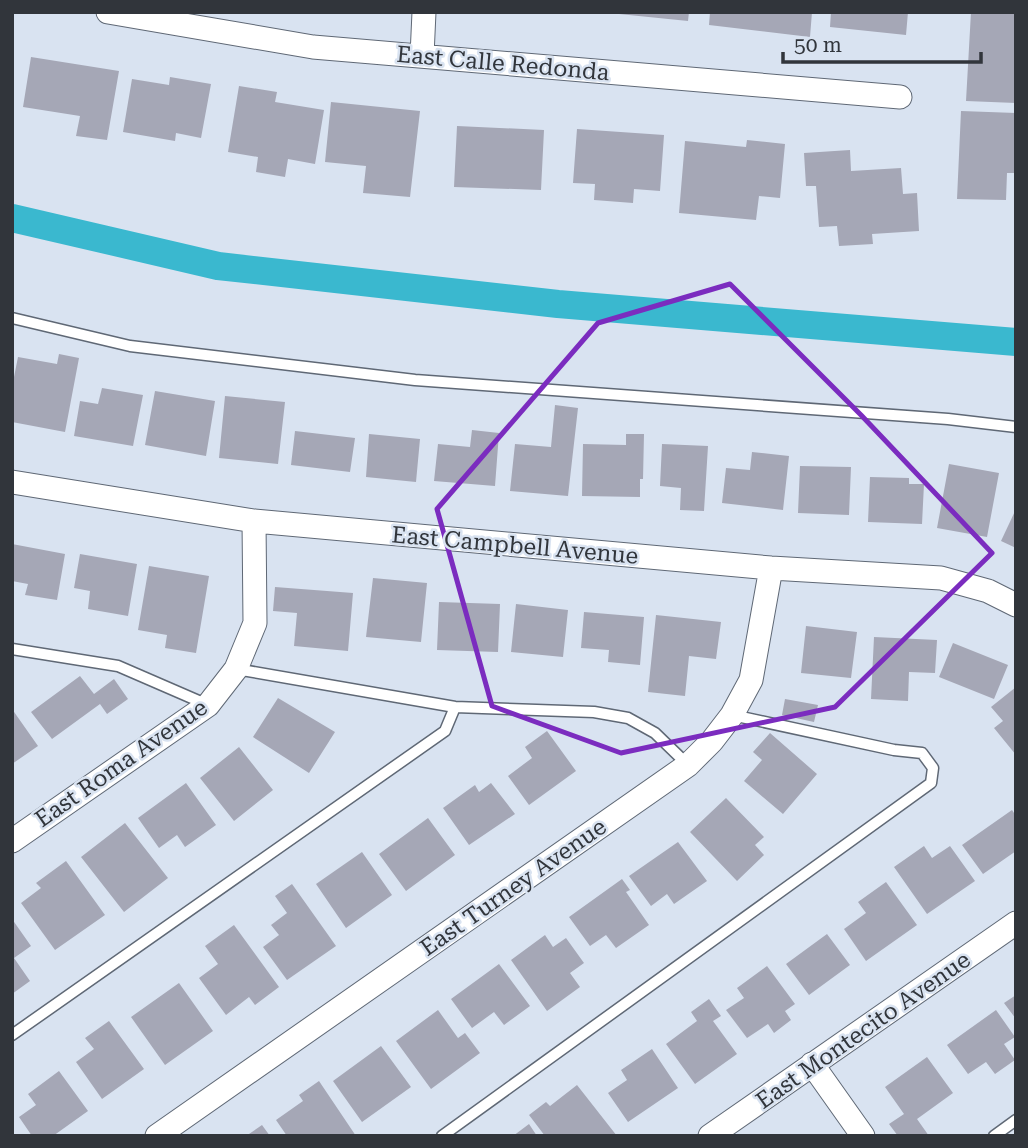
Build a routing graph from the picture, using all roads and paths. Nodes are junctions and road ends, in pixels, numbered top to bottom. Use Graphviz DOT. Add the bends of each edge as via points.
graph roads {
  1 [pos="108,12"];
  2 [pos="424,12"];
  3 [pos="422,56"];
  4 [pos="900,97"];
  5 [pos="12,318"];
  6 [pos="1016,427"];
  7 [pos="12,482"];
  8 [pos="254,521"];
  9 [pos="771,568"];
  10 [pos="1016,605"];
  11 [pos="12,649"];
  12 [pos="236,669"];
  13 [pos="208,705"];
  14 [pos="455,707"];
  15 [pos="732,715"];
  16 [pos="688,765"];
  17 [pos="12,841"];
  18 [pos="1016,923"];
  19 [pos="12,1035"];
  20 [pos="812,1064"];
  21 [pos="1016,1120"];
  22 [pos="157,1136"];
  23 [pos="442,1136"];
  24 [pos="710,1136"];
  25 [pos="863,1136"];
  26 [pos="993,1136"];
  1 -- 3 [label="street, East Calle Redonda" via="313,47"];
  2 -- 3 [label="street"];
  3 -- 4 [label="street, East Calle Redonda"];
  5 -- 6 [label="lane" via="130,346 415,380"];
  7 -- 8 [label="street, East Campbell Avenue"];
  8 -- 9 [label="street, East Campbell Avenue"];
  8 -- 12 [label="street, East Roma Avenue" via="255,623"];
  9 -- 10 [label="street, East Campbell Avenue" via="941,578 988,591"];
  9 -- 15 [label="street, East Turney Avenue" via="751,680"];
  11 -- 13 [label="lane" via="118,666"];
  12 -- 13 [label="street, East Roma Avenue"];
  12 -- 14 [label="lane"];
  13 -- 17 [label="street, East Roma Avenue"];
  14 -- 16 [label="lane" via="594,712 628,718 654,733"];
  14 -- 19 [label="lane" via="445,731"];
  15 -- 16 [label="street, East Turney Avenue"];
  15 -- 23 [label="lane" via="894,751 922,753 933,768 931,783"];
  16 -- 22 [label="street, East Turney Avenue"];
  18 -- 20 [label="street, East Montecito Avenue"];
  20 -- 24 [label="street, East Montecito Avenue"];
  20 -- 25 [label="street"];
  21 -- 26 [label="lane"];
}
